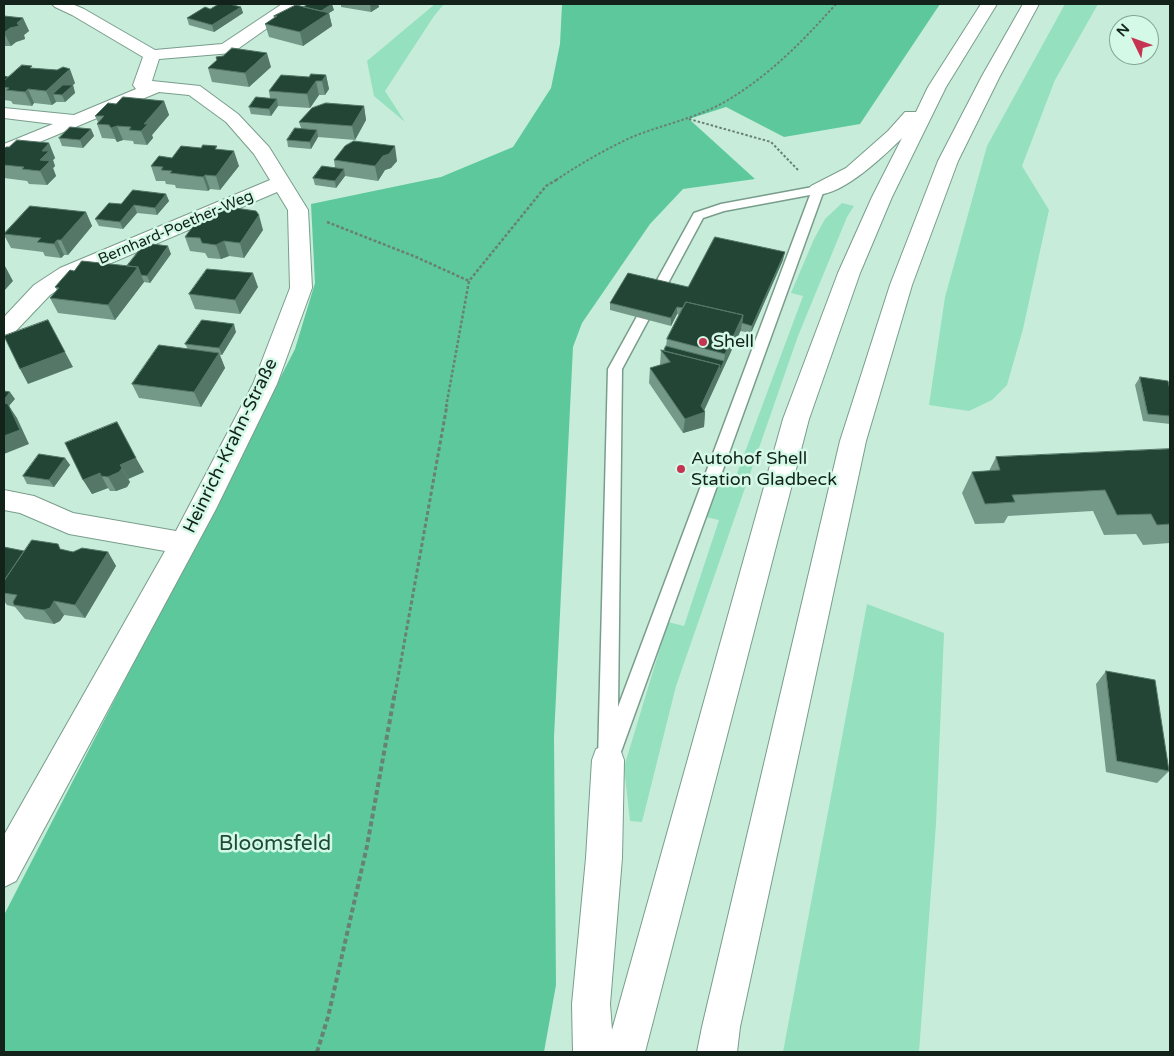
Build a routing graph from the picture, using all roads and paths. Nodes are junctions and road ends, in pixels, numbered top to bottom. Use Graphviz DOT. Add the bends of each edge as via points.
graph roads {
  1 [pos="60,4"];
  2 [pos="292,4"];
  3 [pos="836,4"];
  4 [pos="989,4"];
  5 [pos="1031,4"];
  6 [pos="152,55"];
  7 [pos="156,86"];
  8 [pos="937,87"];
  9 [pos="4,113"];
  10 [pos="689,119"];
  11 [pos="73,120"];
  12 [pos="4,152"];
  13 [pos="280,183"];
  14 [pos="818,190"];
  15 [pos="298,210"];
  16 [pos="469,281"];
  17 [pos="4,330"];
  18 [pos="4,500"];
  19 [pos="183,544"];
  20 [pos="608,760"];
  21 [pos="4,869"];
  22 [pos="316,1052"];
  23 [pos="593,1052"];
  24 [pos="625,1052"];
  25 [pos="718,1052"];
  1 -- 6 [label="main road"];
  2 -- 6 [label="main road" via="226,49"];
  3 -- 10 [label="path" via="801,44 775,67 728,100"];
  4 -- 8 [label="main road"];
  5 -- 25 [label="main road" via="948,160 901,285 853,440 723,1017"];
  6 -- 7 [label="main road" via="142,85"];
  7 -- 11 [label="main road"];
  7 -- 13 [label="main road" via="194,90 232,118 262,151"];
  8 -- 14 [label="main road" via="895,134 853,172"];
  8 -- 24 [label="main road" via="874,214 796,419"];
  9 -- 11 [label="main road"];
  10 -- 14 [label="path" via="772,142"];
  10 -- 16 [label="path" via="633,137 578,165 546,186"];
  11 -- 12 [label="main road"];
  13 -- 15 [label="main road"];
  13 -- 17 [label="main road, Bernhard-Poether-Weg" via="68,273 42,290"];
  14 -- 20 [label="lane"];
  14 -- 20 [label="lane" via="721,208 698,216 615,369"];
  15 -- 16 [label="path" via="416,256"];
  15 -- 19 [label="main road, Heinrich-Krahn-Straße" via="301,288 265,384"];
  16 -- 22 [label="path" via="367,846 328,1017"];
  18 -- 19 [label="main road" via="24,503 69,523"];
  19 -- 21 [label="main road, Heinrich-Krahn-Straße"];
  20 -- 23 [label="main road" via="604,858 591,1004"];
}
